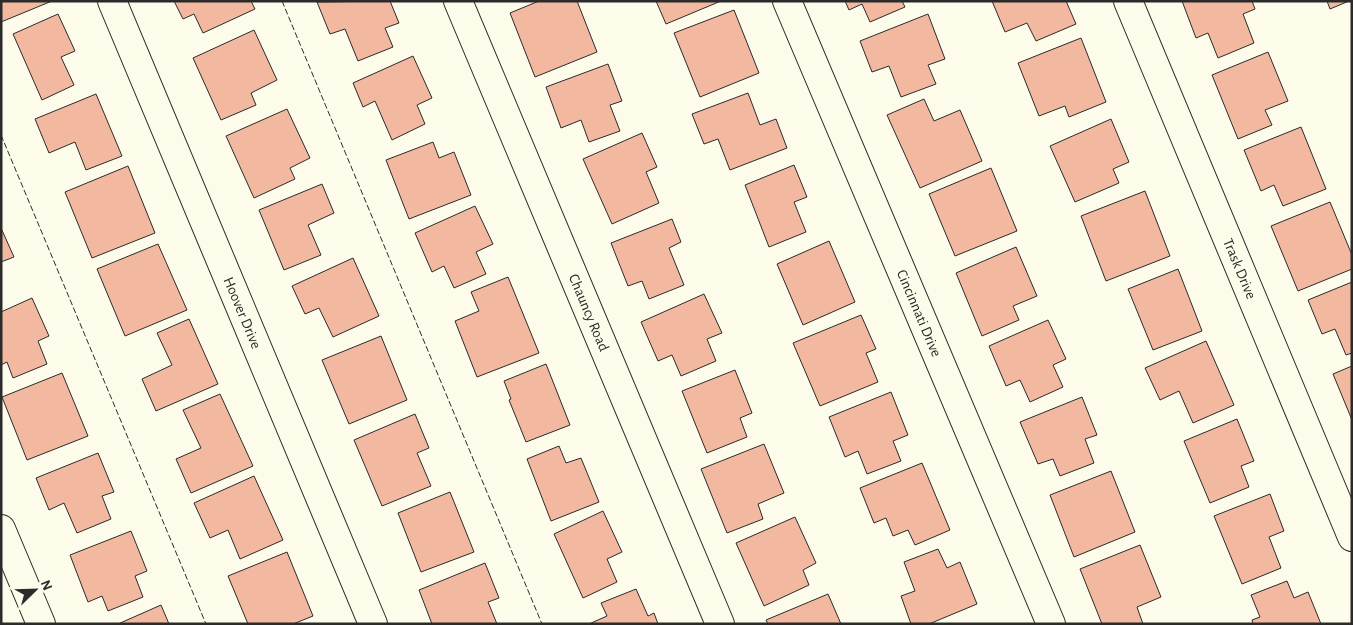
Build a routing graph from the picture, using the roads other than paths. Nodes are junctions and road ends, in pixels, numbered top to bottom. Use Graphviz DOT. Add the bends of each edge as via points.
graph roads {
  1 [pos="112,1"];
  2 [pos="458,1"];
  3 [pos="787,1"];
  4 [pos="1128,1"];
  5 [pos="1,529"];
  6 [pos="1352,537"];
  7 [pos="41,624"];
  8 [pos="373,624"];
  9 [pos="720,624"];
  10 [pos="1050,624"];
  1 -- 8 [label="street, Hoover Drive"];
  2 -- 9 [label="street, Chauncy Road"];
  3 -- 10 [label="street, Cincinnati Drive"];
  4 -- 6 [label="street, Trask Drive"];
  5 -- 7 [label="street"];
}
